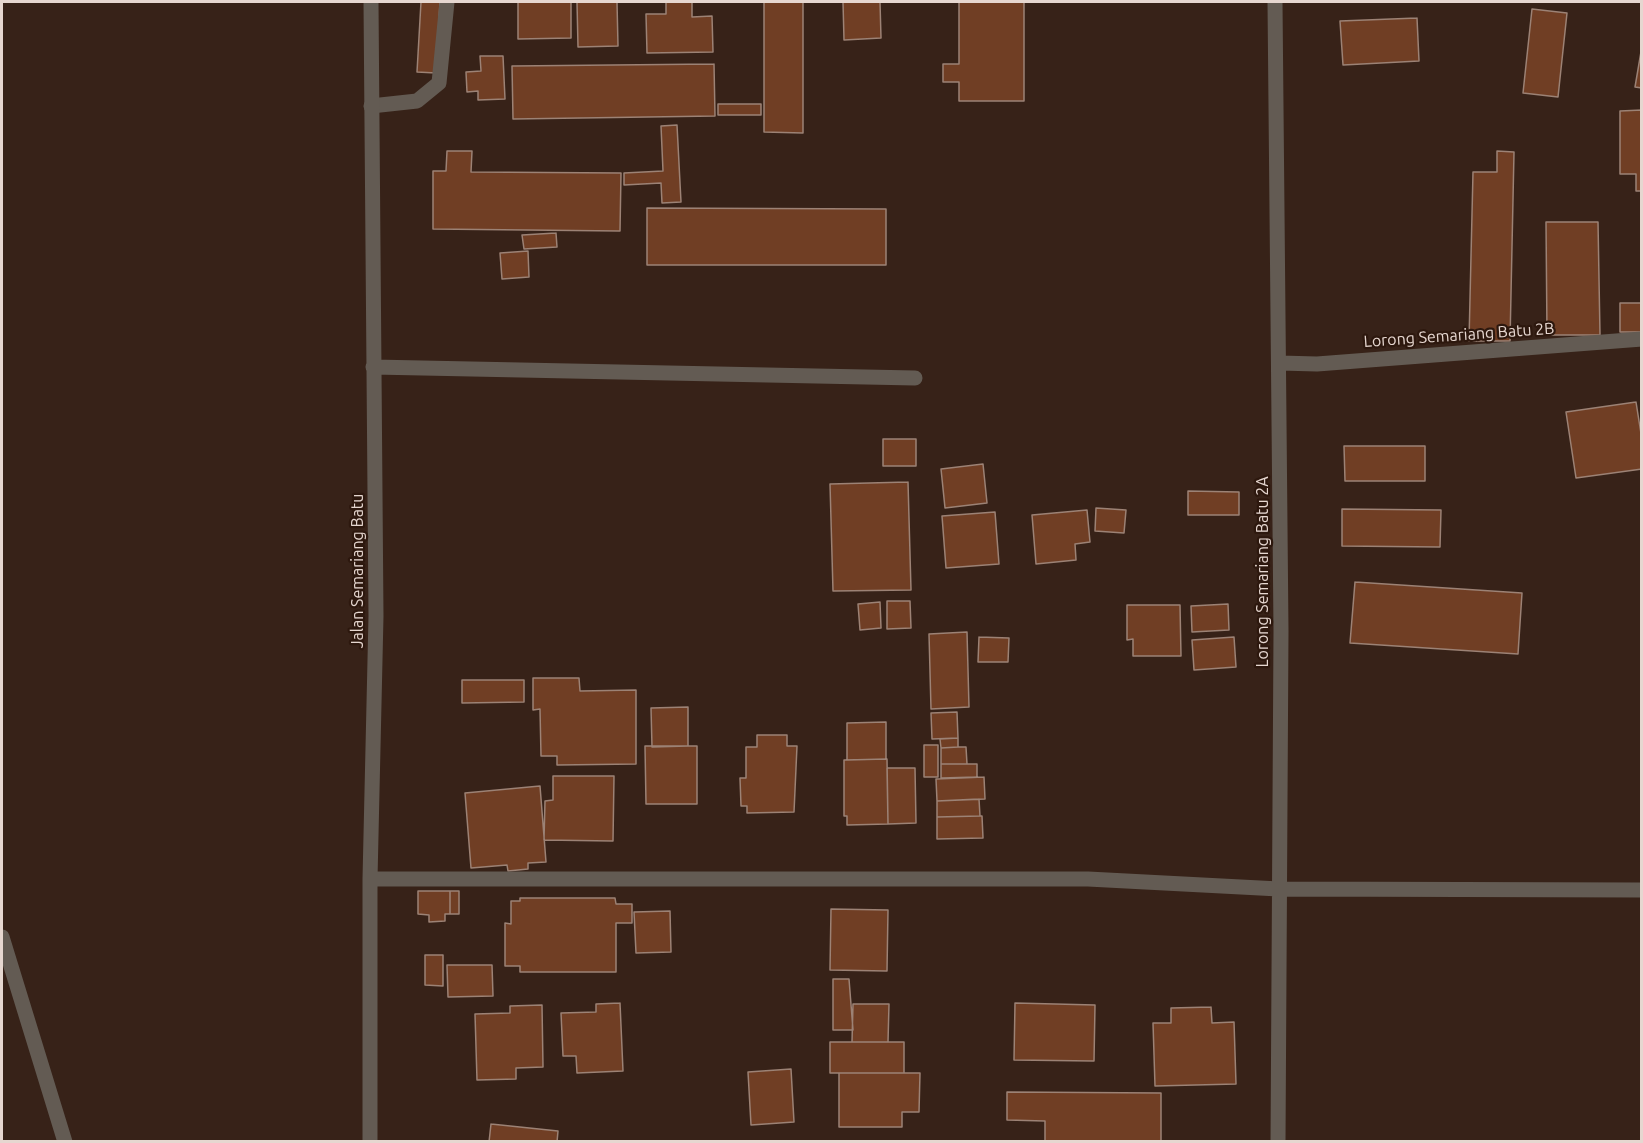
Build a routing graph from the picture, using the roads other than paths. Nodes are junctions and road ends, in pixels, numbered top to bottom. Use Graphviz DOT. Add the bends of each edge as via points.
graph roads {
  1 [pos="371,2"];
  2 [pos="447,2"];
  3 [pos="1275,2"];
  4 [pos="371,106"];
  5 [pos="1641,339"];
  6 [pos="1280,363"];
  7 [pos="373,367"];
  8 [pos="915,378"];
  9 [pos="370,879"];
  10 [pos="1279,889"];
  11 [pos="1641,890"];
  12 [pos="2,937"];
  13 [pos="66,1142"];
  14 [pos="370,1142"];
  15 [pos="1278,1142"];
  1 -- 4 [label="street, Jalan Semariang Batu"];
  2 -- 4 [label="street" via="439,83 417,101"];
  3 -- 6 [label="street, Lorong Semariang Batu 2A"];
  4 -- 7 [label="street, Jalan Semariang Batu"];
  5 -- 6 [label="street, Lorong Semariang Batu 2B" via="1317,364"];
  6 -- 10 [label="street, Lorong Semariang Batu 2A"];
  7 -- 8 [label="street"];
  7 -- 9 [label="street, Jalan Semariang Batu" via="376,616"];
  9 -- 10 [label="street" via="1088,879"];
  9 -- 14 [label="street, Jalan Semariang Batu"];
  10 -- 11 [label="street"];
  10 -- 15 [label="street, Lorong Semariang Batu 2A"];
  12 -- 13 [label="street"];
}
